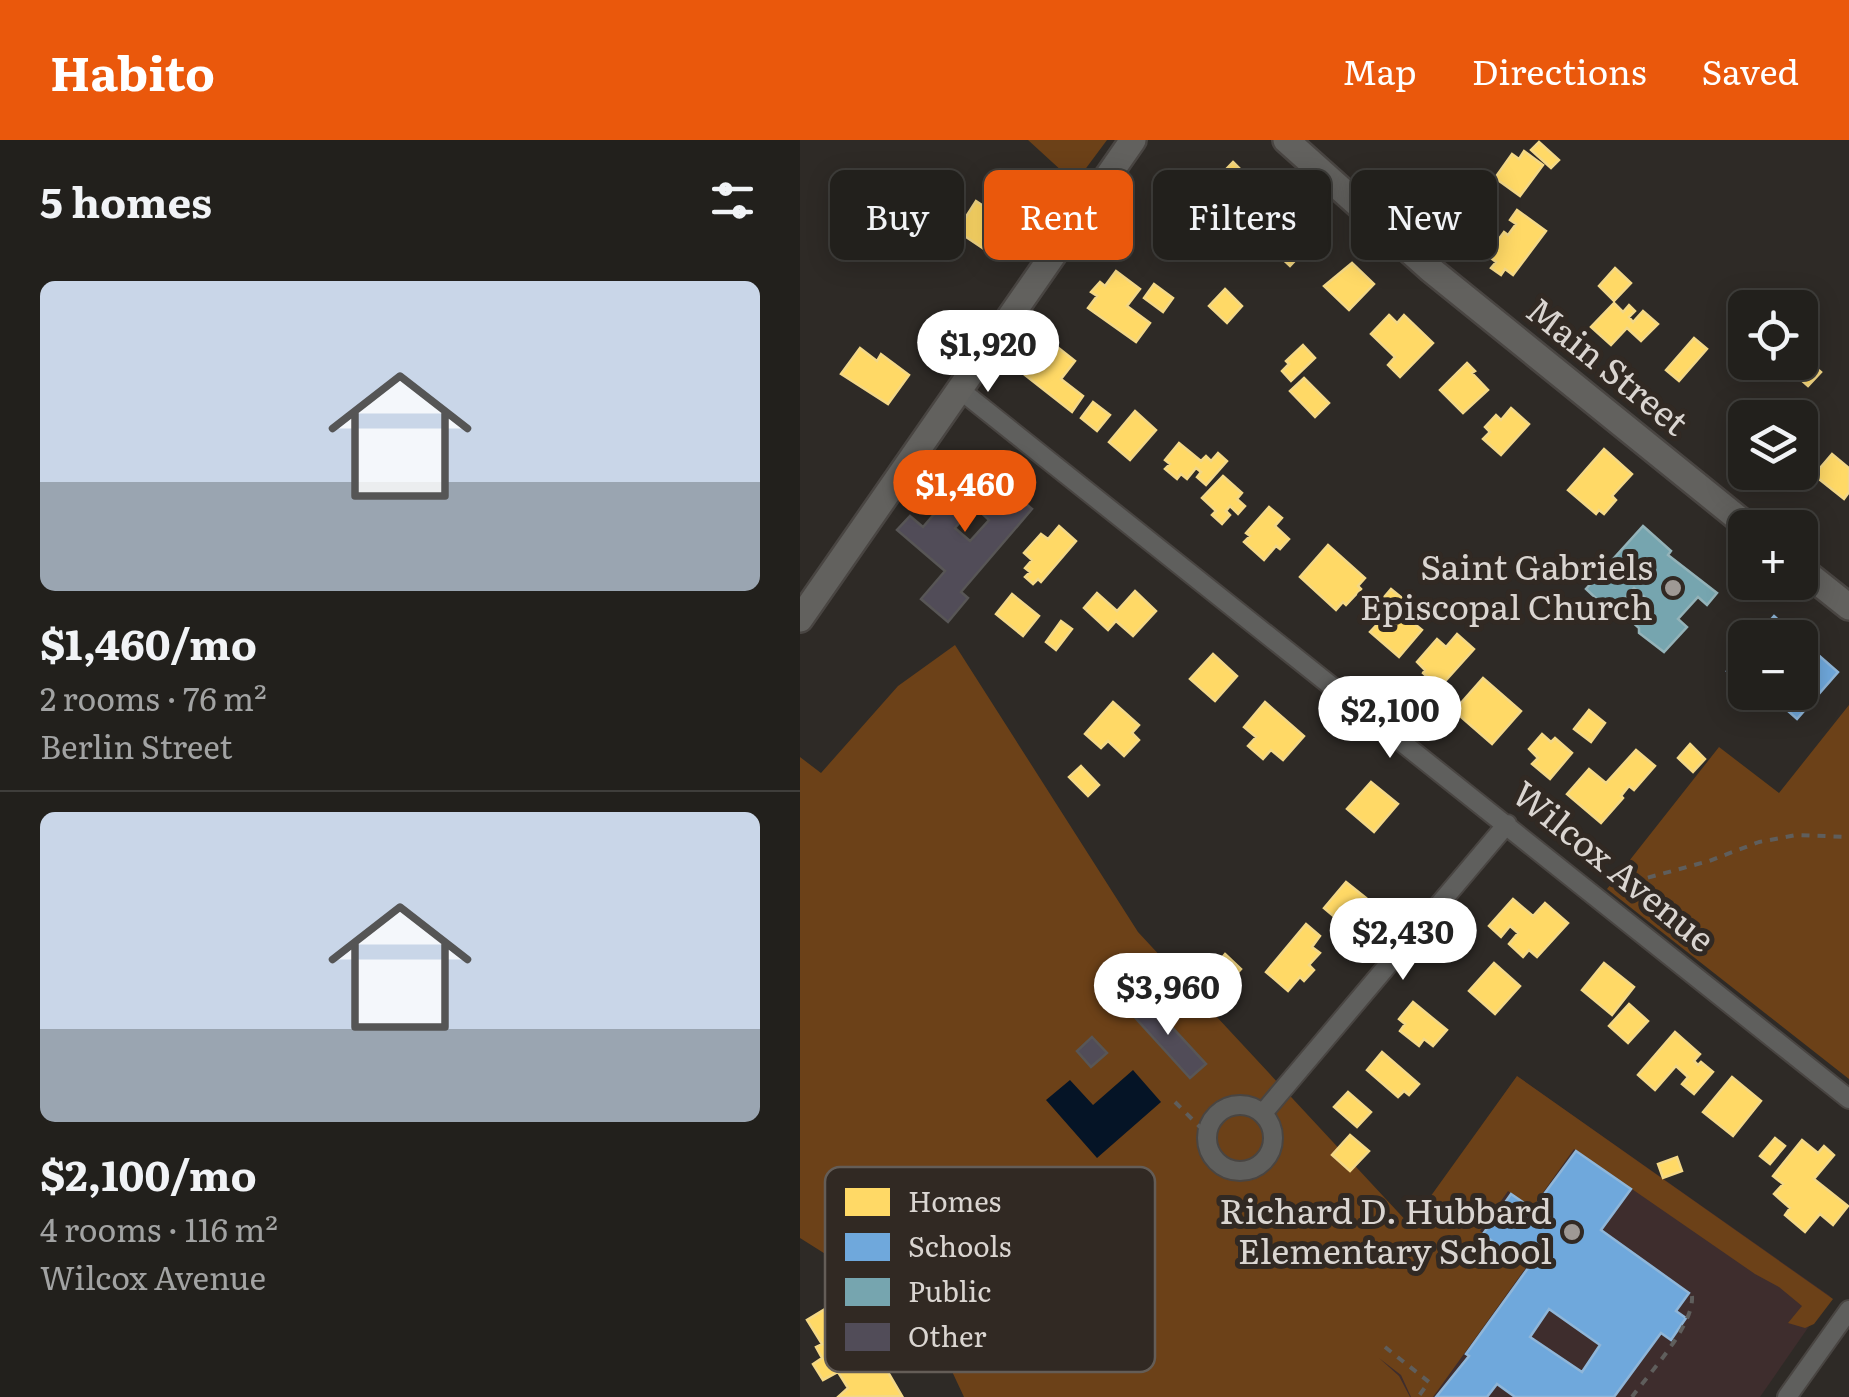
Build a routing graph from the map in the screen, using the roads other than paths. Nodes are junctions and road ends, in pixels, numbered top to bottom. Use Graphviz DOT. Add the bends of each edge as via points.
graph roads {
  1 [pos="1133,140"];
  2 [pos="1286,140"];
  3 [pos="959,389"];
  4 [pos="1728,510"];
  5 [pos="1818,582"];
  6 [pos="1849,607"];
  7 [pos="800,620"];
  8 [pos="1507,824"];
  9 [pos="1849,1098"];
  10 [pos="1262,1112"];
  11 [pos="1849,1310"];
  12 [pos="1787,1397"];
  1 -- 3 [label="street"];
  2 -- 4 [label="street, Main Street" via="1430,269"];
  3 -- 7 [label="street"];
  3 -- 8 [label="street, Wilcox Avenue"];
  5 -- 6 [label="street"];
  8 -- 9 [label="street, Wilcox Avenue"];
  8 -- 10 [label="street"];
  10 -- 10 [label="street" via="1269,1120 1270,1152 1256,1167 1236,1171 1217,1162 1207,1144 1215,1115 1244,1104"];
  11 -- 12 [label="street"];
}
